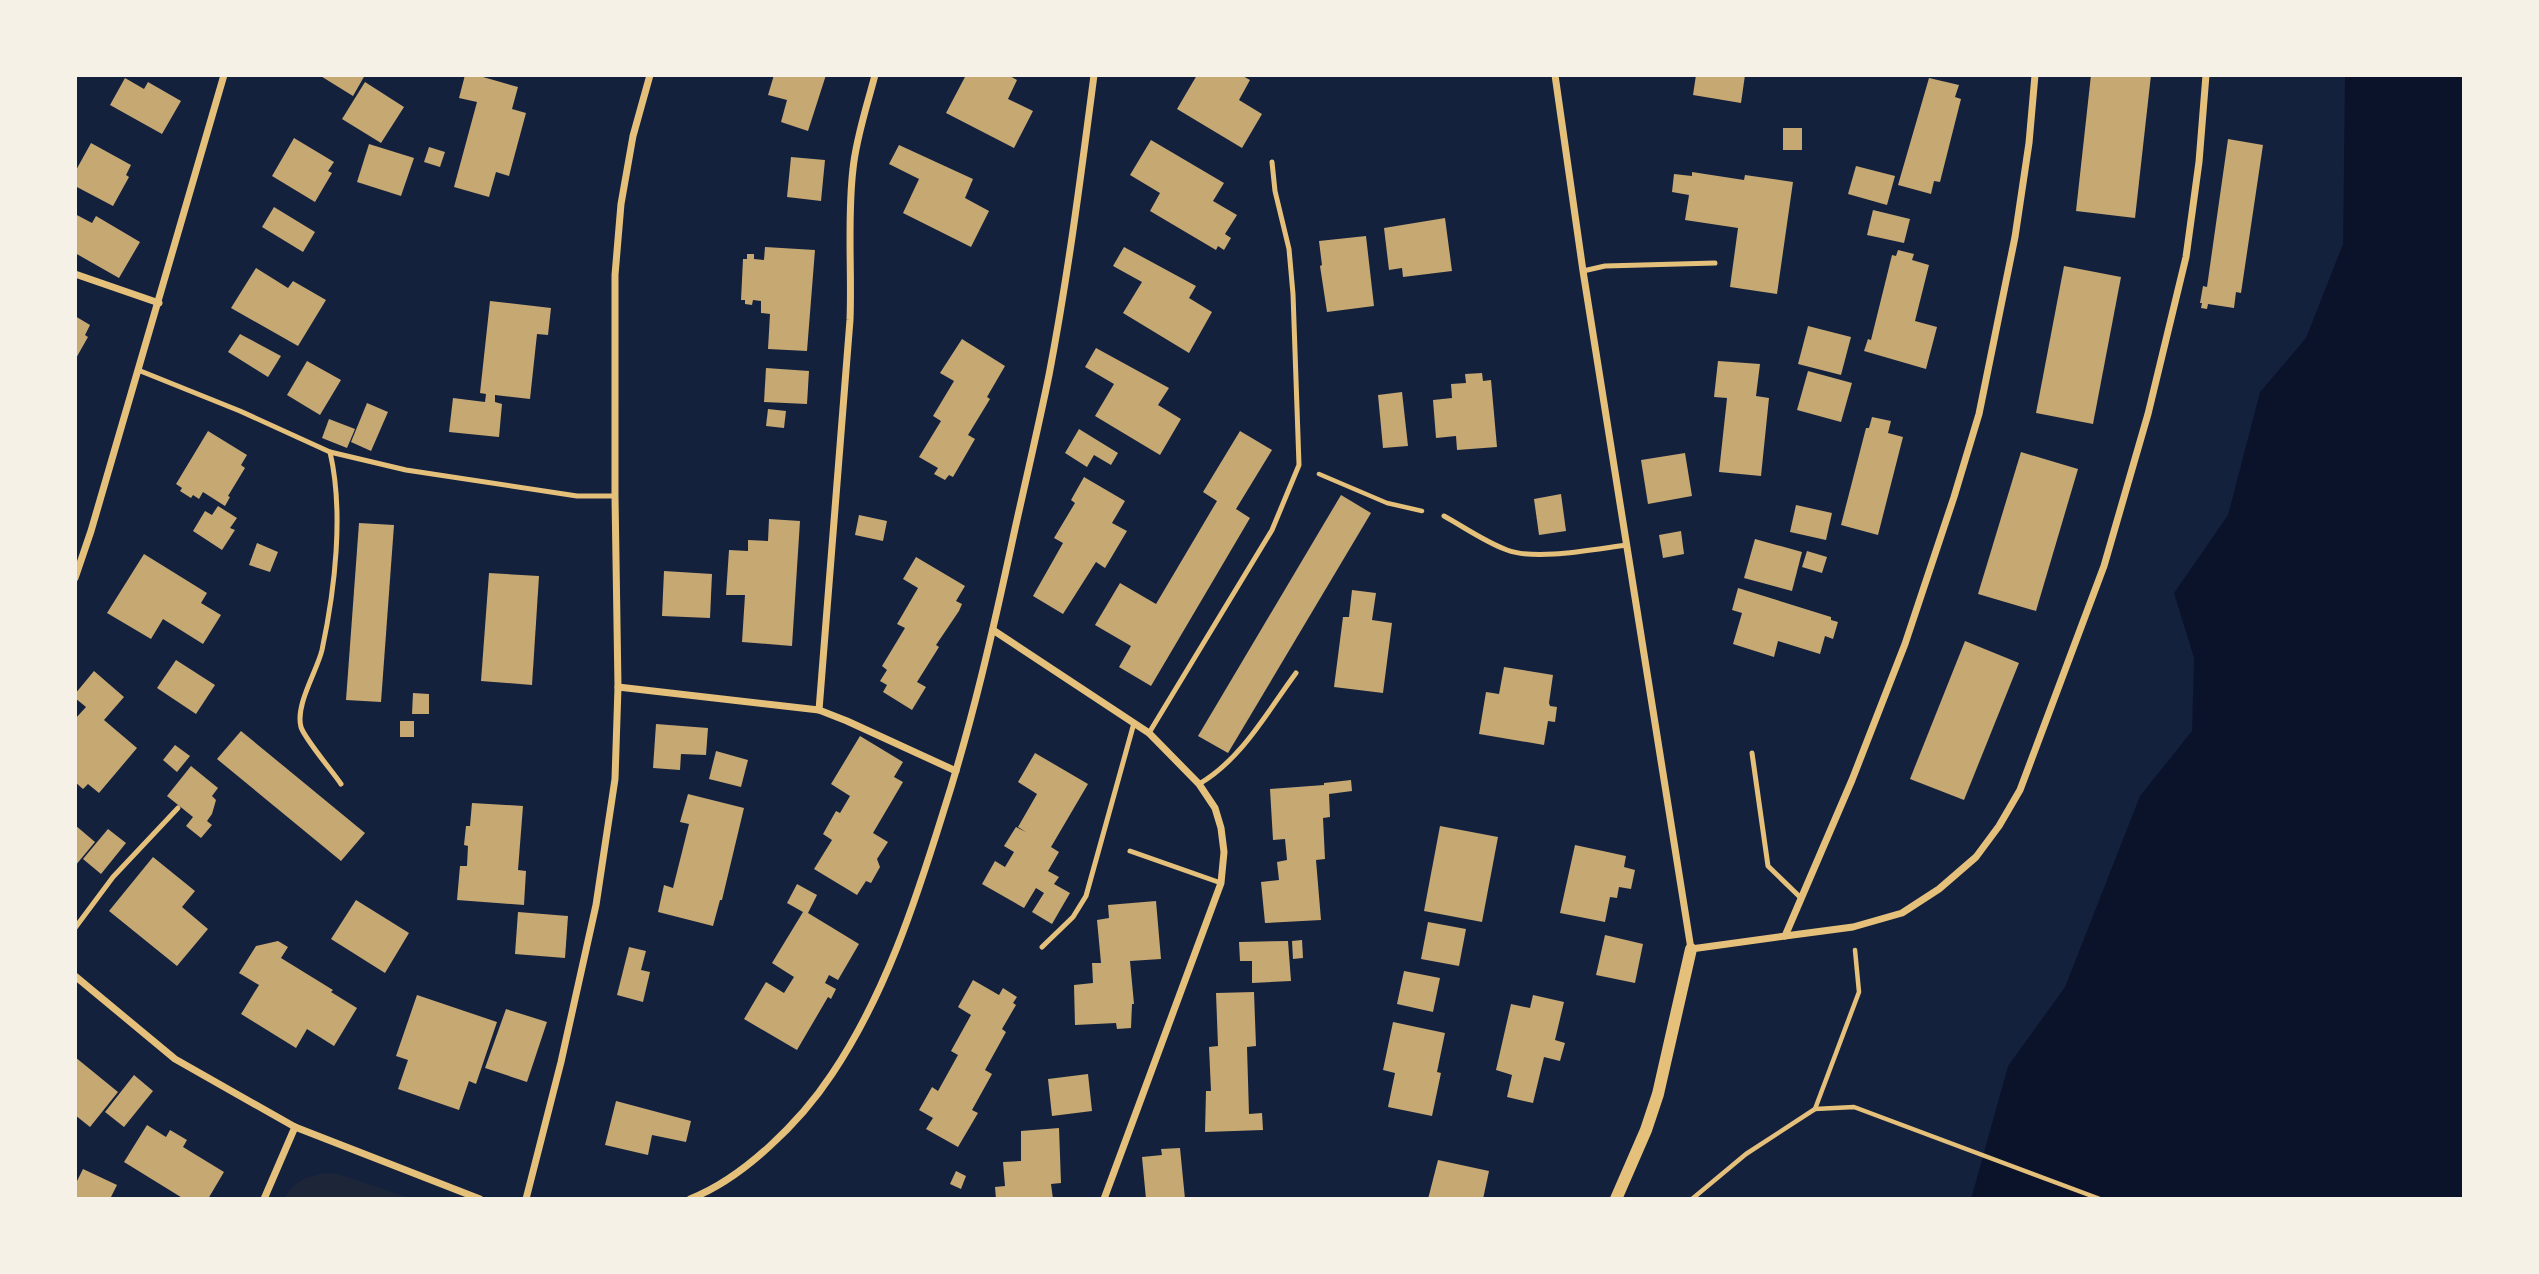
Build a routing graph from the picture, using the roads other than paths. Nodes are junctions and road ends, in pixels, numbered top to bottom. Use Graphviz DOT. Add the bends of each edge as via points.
graph roads {
  1 [pos="224,75"];
  2 [pos="650,75"];
  3 [pos="875,75"];
  4 [pos="1094,75"];
  5 [pos="1555,75"];
  6 [pos="2035,75"];
  7 [pos="2206,75"];
  8 [pos="1272,162"];
  9 [pos="1715,263"];
  10 [pos="1583,271"];
  11 [pos="75,274"];
  12 [pos="159,303"];
  13 [pos="138,370"];
  14 [pos="330,452"];
  15 [pos="615,496"];
  16 [pos="1444,516"];
  17 [pos="1627,545"];
  18 [pos="75,578"];
  19 [pos="993,631"];
  20 [pos="1296,673"];
  21 [pos="618,687"];
  22 [pos="819,710"];
  23 [pos="1134,723"];
  24 [pos="1149,733"];
  25 [pos="1752,753"];
  26 [pos="956,771"];
  27 [pos="341,784"];
  28 [pos="1199,784"];
  29 [pos="178,808"];
  30 [pos="1130,851"];
  31 [pos="1221,883"];
  32 [pos="1801,898"];
  33 [pos="75,928"];
  34 [pos="1785,936"];
  35 [pos="1042,947"];
  36 [pos="1691,949"];
  37 [pos="75,976"];
  38 [pos="295,1127"];
  39 [pos="264,1199"];
  40 [pos="480,1199"];
  41 [pos="526,1199"];
  42 [pos="690,1199"];
  43 [pos="1104,1199"];
  44 [pos="1616,1199"];
  1 -- 12 [label="street"];
  2 -- 15 [label="street" via="630,150 615,275"];
  3 -- 22 [label="street" via="853,167 850,320"];
  4 -- 19 [label="street" via="1049,374"];
  5 -- 10 [label="street"];
  6 -- 32 [label="street" via="2015,237 1979,414 1905,644"];
  7 -- 34 [label="street" via="2186,257 2148,414 2104,566 2020,790 1976,857 1939,890 1902,913 1853,927"];
  8 -- 24 [label="lane" via="1289,248 1299,465 1272,530"];
  9 -- 10 [label="lane" via="1605,266"];
  10 -- 17 [label="street"];
  11 -- 12 [label="street"];
  12 -- 13 [label="street"];
  13 -- 14 [label="lane"];
  13 -- 18 [label="street"];
  14 -- 15 [label="lane" via="406,470 577,496"];
  14 -- 27 [label="lane" via="337,481 334,583 321,653 300,712 301,728"];
  15 -- 21 [label="street"];
  16 -- 17 [label="lane" via="1507,550 1526,554"];
  17 -- 36 [label="street"];
  19 -- 23 [label="street"];
  19 -- 26 [label="street"];
  20 -- 28 [label="lane" via="1239,751 1220,772"];
  21 -- 22 [label="street"];
  21 -- 41 [label="street" via="615,779 596,905"];
  22 -- 26 [label="street"];
  23 -- 24 [label="street"];
  23 -- 35 [label="lane" via="1086,896 1073,917"];
  24 -- 28 [label="street"];
  25 -- 32 [label="lane" via="1768,866"];
  26 -- 42 [label="street" via="911,916 859,1029 832,1074 773,1144 707,1193"];
  28 -- 31 [label="street" via="1222,828"];
  29 -- 33 [label="lane" via="113,877"];
  30 -- 31 [label="lane"];
  31 -- 43 [label="street"];
  32 -- 34 [label="street"];
  34 -- 36 [label="street"];
  36 -- 44 [label="street" via="1658,1094"];
  37 -- 38 [label="street" via="175,1059"];
  38 -- 39 [label="street"];
  38 -- 40 [label="street"];
}
